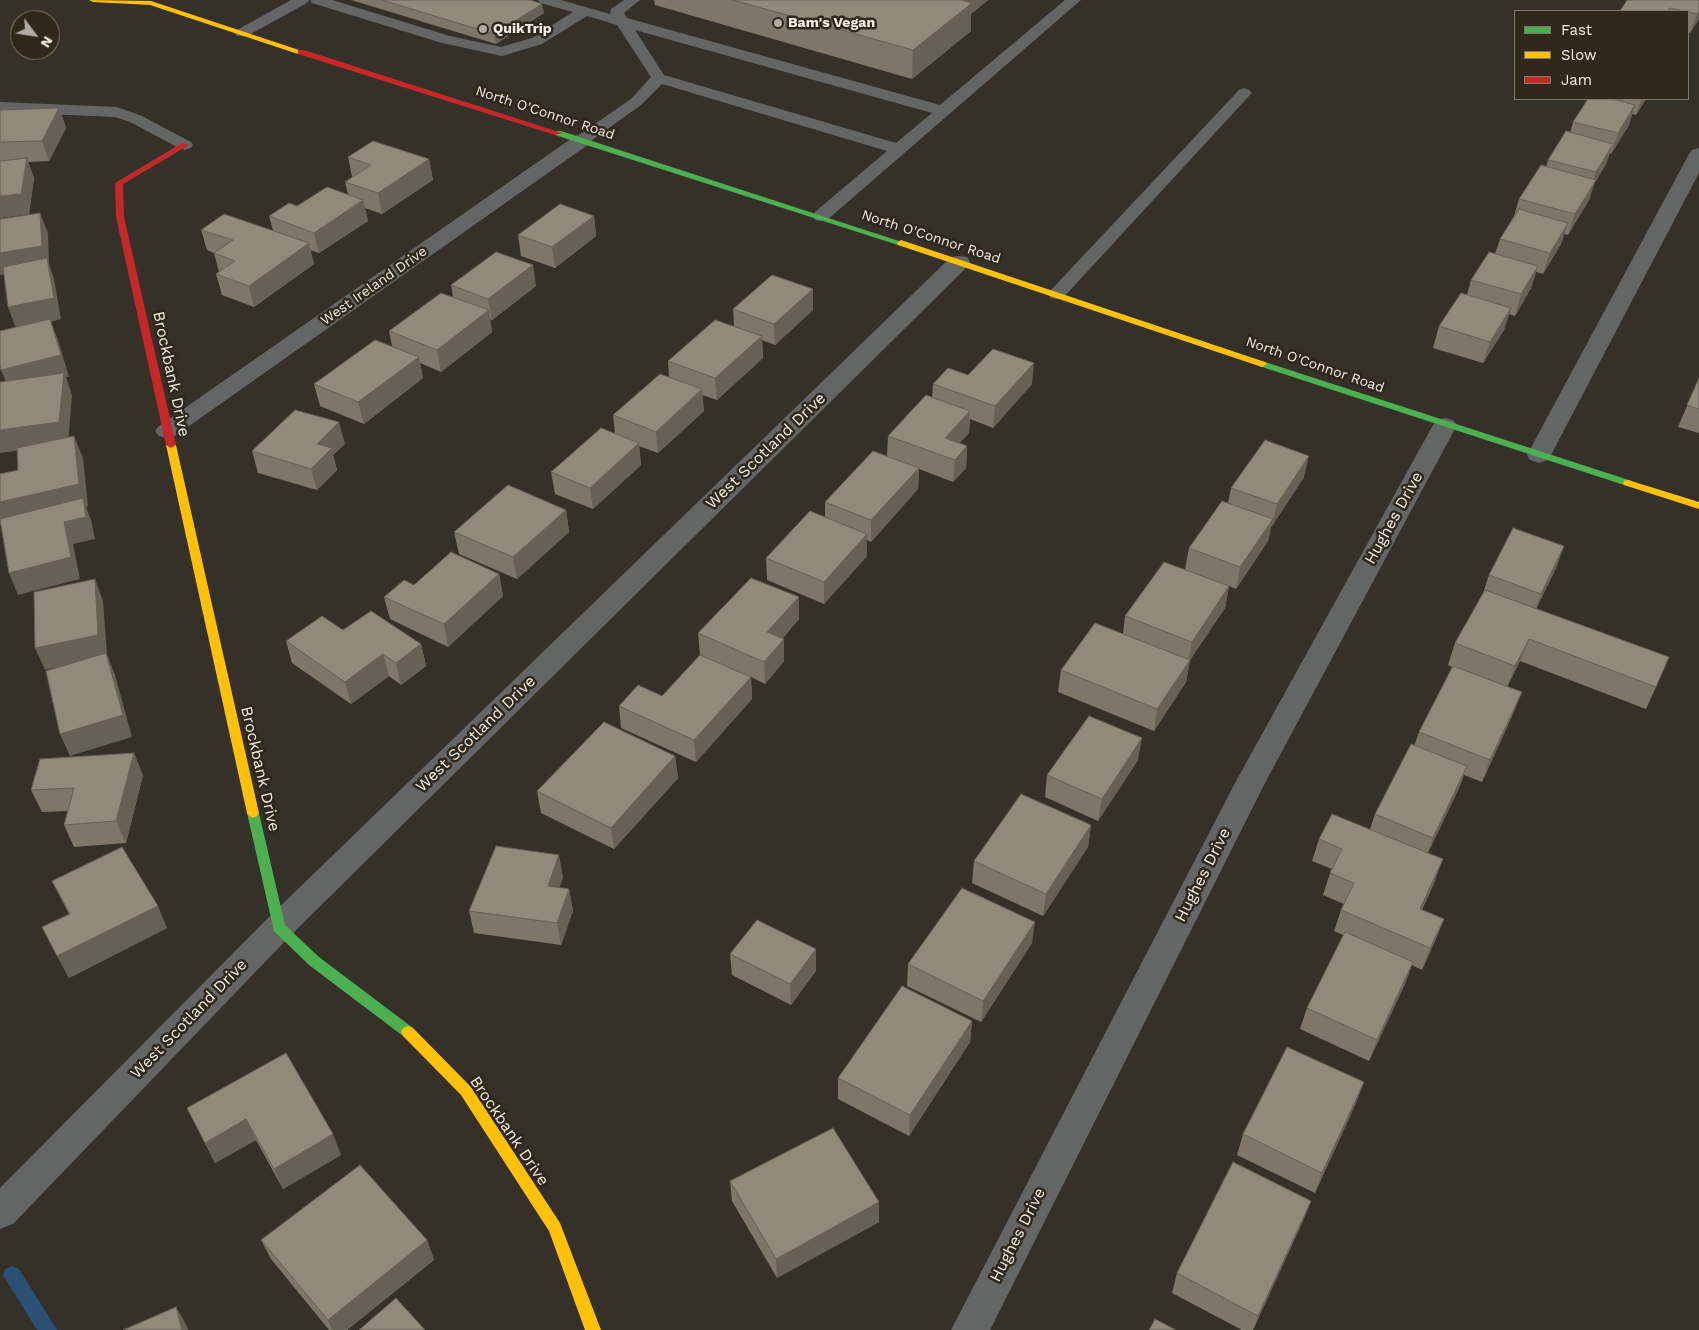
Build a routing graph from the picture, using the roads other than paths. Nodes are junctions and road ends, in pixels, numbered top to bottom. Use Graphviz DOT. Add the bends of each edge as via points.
graph roads {
  1 [pos="93,0"];
  2 [pos="302,0"];
  3 [pos="317,0"];
  4 [pos="545,0"];
  5 [pos="633,0"];
  6 [pos="1074,0"];
  7 [pos="152,1"];
  8 [pos="585,11"];
  9 [pos="621,21"];
  10 [pos="242,34"];
  11 [pos="659,78"];
  12 [pos="1244,93"];
  13 [pos="0,107"];
  14 [pos="943,111"];
  15 [pos="582,140"];
  16 [pos="185,145"];
  17 [pos="899,149"];
  18 [pos="1699,154"];
  19 [pos="822,216"];
  20 [pos="959,262"];
  21 [pos="1058,294"];
  22 [pos="1445,424"];
  23 [pos="167,431"];
  24 [pos="1539,455"];
  25 [pos="1699,506"];
  26 [pos="278,926"];
  27 [pos="0,1212"];
  28 [pos="593,1330"];
  29 [pos="970,1330"];
  1 -- 7 [label="main road, North O'Connor Road"];
  2 -- 10 [label="lane"];
  3 -- 8 [label="lane" via="447,40 502,52 538,41"];
  4 -- 8 [label="lane"];
  5 -- 9 [label="lane" via="616,12"];
  6 -- 14 [label="lane"];
  7 -- 10 [label="main road, North O'Connor Road"];
  8 -- 9 [label="lane"];
  9 -- 11 [label="lane"];
  9 -- 14 [label="lane"];
  10 -- 15 [label="main road, North O'Connor Road"];
  11 -- 15 [label="lane" via="636,102"];
  11 -- 17 [label="lane"];
  12 -- 21 [label="lane"];
  13 -- 16 [label="lane" via="117,112"];
  14 -- 17 [label="lane"];
  15 -- 19 [label="main road, North O'Connor Road"];
  15 -- 23 [label="street, West Ireland Drive"];
  16 -- 23 [label="main road, Brockbank Drive" via="119,183 120,217"];
  17 -- 19 [label="lane"];
  18 -- 24 [label="street"];
  19 -- 20 [label="main road, North O'Connor Road"];
  20 -- 21 [label="main road, North O'Connor Road"];
  20 -- 26 [label="street, West Scotland Drive"];
  21 -- 22 [label="main road, North O'Connor Road"];
  22 -- 24 [label="main road, North O'Connor Road"];
  22 -- 29 [label="street, Hughes Drive" via="1250,783"];
  23 -- 26 [label="main road, Brockbank Drive"];
  24 -- 25 [label="main road, North O'Connor Road"];
  26 -- 27 [label="street, West Scotland Drive"];
  26 -- 28 [label="main road, Brockbank Drive" via="314,962 406,1030 466,1090 555,1228"];
}
